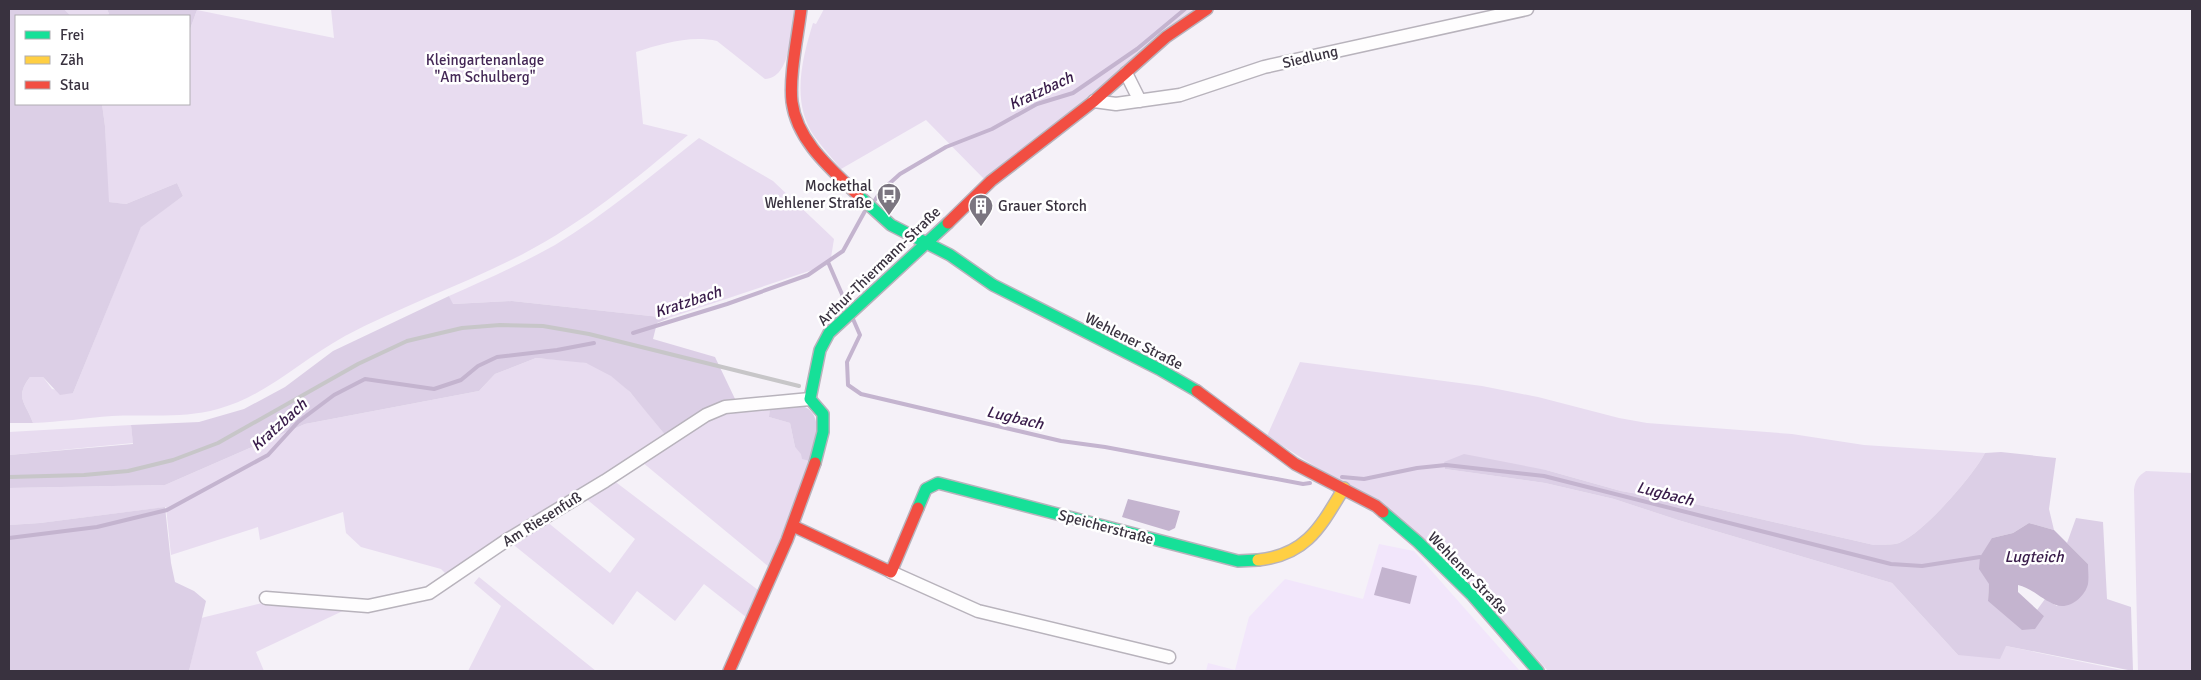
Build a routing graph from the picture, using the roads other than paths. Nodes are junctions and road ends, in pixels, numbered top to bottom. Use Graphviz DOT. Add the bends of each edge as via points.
graph roads {
  1 [pos="1207,9"];
  2 [pos="1527,9"];
  3 [pos="803,11"];
  4 [pos="1126,73"];
  5 [pos="1094,101"];
  6 [pos="1140,101"];
  7 [pos="925,243"];
  8 [pos="810,399"];
  9 [pos="1344,488"];
  10 [pos="793,526"];
  11 [pos="892,572"];
  12 [pos="266,598"];
  13 [pos="1169,657"];
  14 [pos="729,671"];
  15 [pos="1538,671"];
  1 -- 4 [label="street, Arthur-Thiermann-Straße" via="1166,37"];
  2 -- 6 [label="street, Siedlung" via="1264,67 1180,95"];
  3 -- 7 [label="street, Wehlener Straße" via="792,85 792,102 800,128 820,158 875,212 891,225"];
  4 -- 5 [label="street, Arthur-Thiermann-Straße"];
  4 -- 6 [label="street"];
  5 -- 6 [label="street, Siedlung" via="1116,104"];
  5 -- 7 [label="street, Arthur-Thiermann-Straße" via="991,181"];
  7 -- 8 [label="street, Arthur-Thiermann-Straße" via="829,333 820,350"];
  7 -- 9 [label="street, Wehlener Straße" via="950,255 993,285 1190,386 1295,464"];
  8 -- 10 [label="street" via="823,414 823,428 809,483"];
  8 -- 12 [label="street, Am Riesenfuß" via="725,407 706,415 430,593 368,606"];
  9 -- 11 [label="street, Speicherstraße" via="1308,543 1292,554 1262,561 1238,561 938,484 926,489"];
  9 -- 15 [label="street, Wehlener Straße" via="1376,506 1418,542 1471,594"];
  10 -- 11 [label="street"];
  10 -- 14 [label="street"];
  11 -- 13 [label="street" via="978,611"];
}
